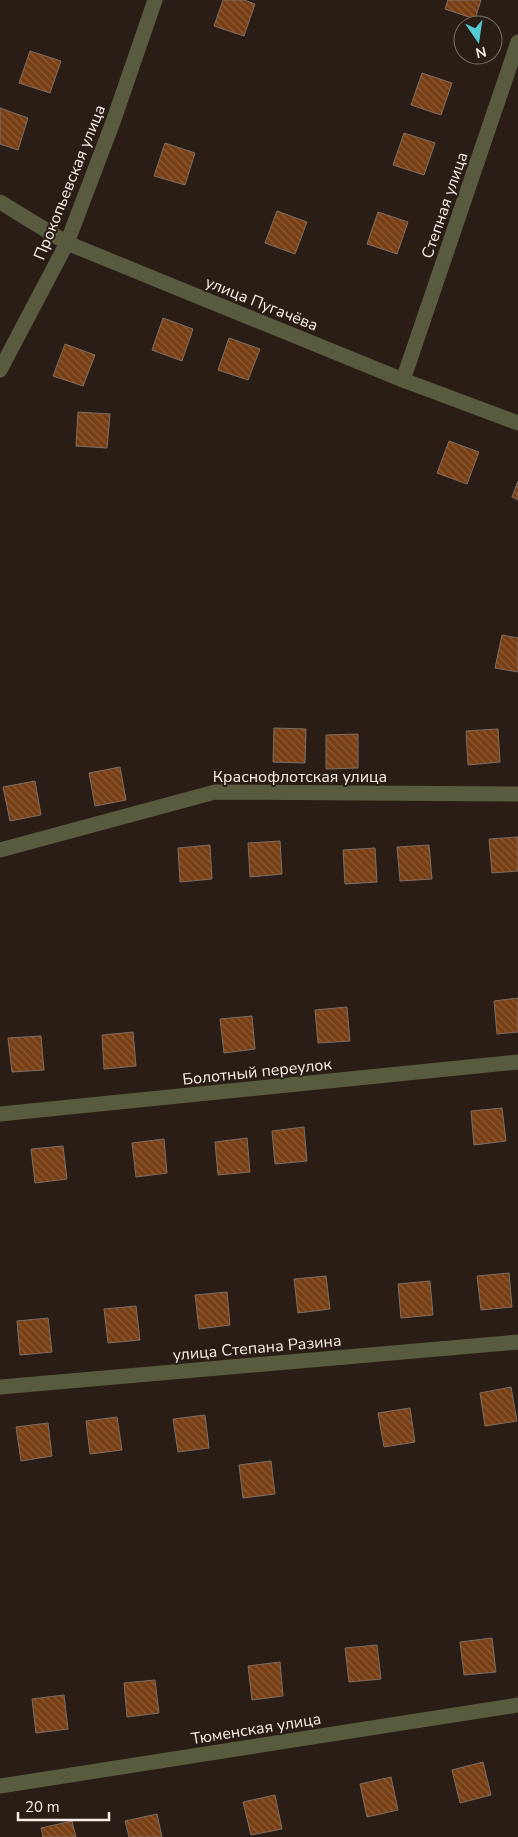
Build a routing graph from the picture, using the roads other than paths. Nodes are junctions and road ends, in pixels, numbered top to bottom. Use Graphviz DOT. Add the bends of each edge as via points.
graph roads {
  1 [pos="155,0"];
  2 [pos="518,42"];
  3 [pos="0,202"];
  4 [pos="67,243"];
  5 [pos="0,370"];
  6 [pos="403,380"];
  7 [pos="518,423"];
  8 [pos="518,794"];
  9 [pos="0,850"];
  10 [pos="518,1062"];
  11 [pos="0,1114"];
  12 [pos="518,1342"];
  13 [pos="0,1387"];
  14 [pos="518,1705"];
  15 [pos="0,1786"];
  1 -- 4 [label="street, Прокопьевская улица"];
  2 -- 6 [label="street, Степная улица"];
  3 -- 4 [label="street, улица Пугачёва"];
  4 -- 5 [label="street, Прокопьевская улица"];
  4 -- 6 [label="street, улица Пугачёва"];
  6 -- 7 [label="street, улица Пугачёва"];
  8 -- 9 [label="street, Краснофлотская улица" via="215,792"];
  10 -- 11 [label="street, Болотный переулок"];
  12 -- 13 [label="street, улица Степана Разина"];
  14 -- 15 [label="street, Тюменская улица"];
}
